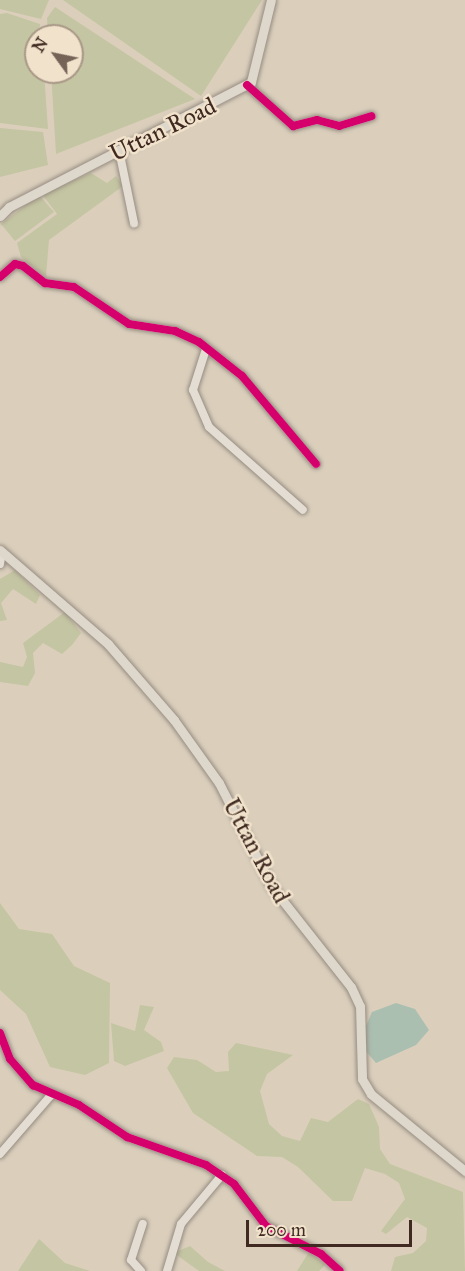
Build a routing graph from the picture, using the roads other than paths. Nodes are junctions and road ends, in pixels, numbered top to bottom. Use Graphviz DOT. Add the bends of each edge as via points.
graph roads {
  1 [pos="271,0"];
  2 [pos="247,85"];
  3 [pos="372,116"];
  4 [pos="119,150"];
  5 [pos="0,216"];
  6 [pos="134,223"];
  7 [pos="0,277"];
  8 [pos="206,349"];
  9 [pos="316,464"];
  10 [pos="303,510"];
  11 [pos="1,551"];
  12 [pos="0,564"];
  13 [pos="0,1033"];
  14 [pos="52,1094"];
  15 [pos="0,1154"];
  16 [pos="465,1171"];
  17 [pos="222,1175"];
  18 [pos="143,1224"];
  19 [pos="141,1271"];
  20 [pos="167,1271"];
  21 [pos="340,1271"];
  1 -- 2 [label="main road" via="258,63"];
  2 -- 3 [label="street" via="293,126 317,120 339,126"];
  2 -- 4 [label="main road, Uttan Road"];
  4 -- 5 [label="main road, Uttan Road"];
  4 -- 6 [label="street"];
  7 -- 8 [label="street" via="15,264 23,266 45,284 74,287 129,324 176,331"];
  8 -- 9 [label="street" via="242,376"];
  8 -- 10 [label="street" via="193,390 209,427"];
  11 -- 12 [label="street"];
  11 -- 16 [label="main road, Uttan Road" via="108,644 174,720 219,783 272,887 351,987 360,1006 357,1050 367,1087 405,1126"];
  13 -- 14 [label="street" via="21,1074"];
  14 -- 15 [label="street"];
  14 -- 17 [label="street" via="127,1137 190,1156"];
  17 -- 20 [label="street" via="181,1224"];
  17 -- 21 [label="street" via="266,1226 321,1254"];
  18 -- 19 [label="street" via="131,1260"];
}
